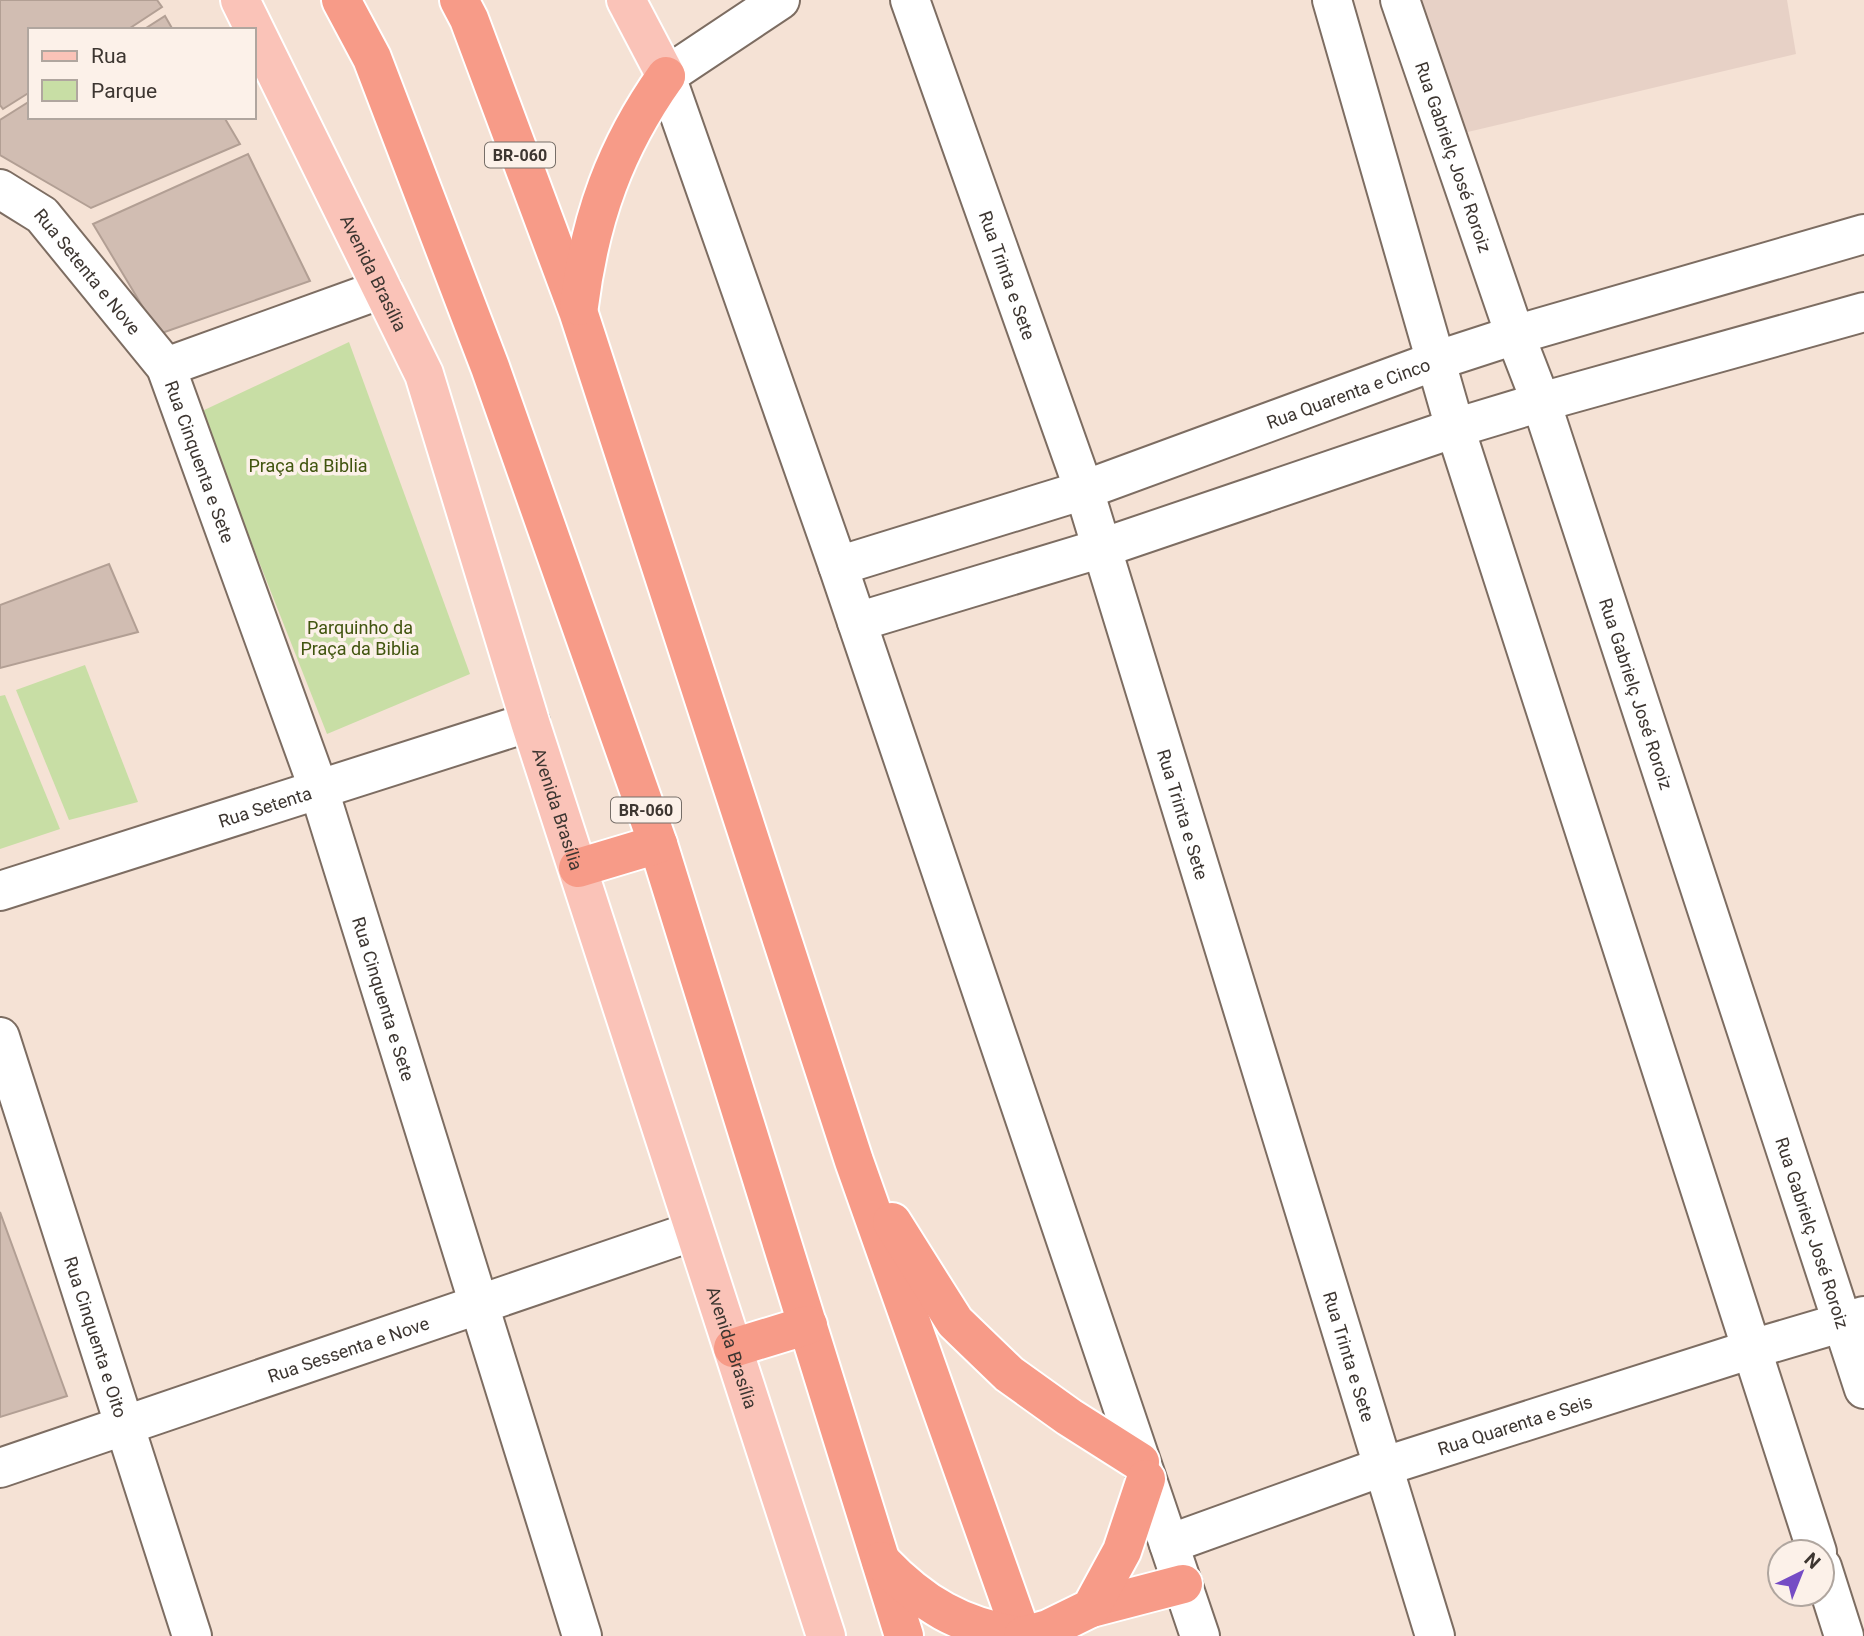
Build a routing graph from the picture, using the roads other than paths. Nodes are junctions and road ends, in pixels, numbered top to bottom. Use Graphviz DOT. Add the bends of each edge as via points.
graph roads {
  1 [pos="240,0"];
  2 [pos="341,0"];
  3 [pos="459,0"];
  4 [pos="626,0"];
  5 [pos="780,0"];
  6 [pos="910,0"];
  7 [pos="1332,0"];
  8 [pos="1400,0"];
  9 [pos="254,28"];
  10 [pos="256,33"];
  11 [pos="666,76"];
  12 [pos="0,189"];
  13 [pos="1864,234"];
  14 [pos="382,289"];
  15 [pos="578,311"];
  16 [pos="1864,312"];
  17 [pos="1515,335"];
  18 [pos="1434,361"];
  19 [pos="166,367"];
  20 [pos="1541,402"];
  21 [pos="1455,428"];
  22 [pos="1084,490"];
  23 [pos="1102,548"];
  24 [pos="838,566"];
  25 [pos="857,622"];
  26 [pos="530,722"];
  27 [pos="318,790"];
  28 [pos="658,844"];
  29 [pos="578,868"];
  30 [pos="0,891"];
  31 [pos="0,1037"];
  32 [pos="854,1161"];
  33 [pos="694,1231"];
  34 [pos="480,1304"];
  35 [pos="1853,1320"];
  36 [pos="808,1325"];
  37 [pos="733,1348"];
  38 [pos="1752,1349"];
  39 [pos="1864,1390"];
  40 [pos="124,1427"];
  41 [pos="1382,1467"];
  42 [pos="0,1468"];
  43 [pos="1143,1471"];
  44 [pos="1813,1538"];
  45 [pos="1169,1544"];
  46 [pos="880,1560"];
  47 [pos="1183,1584"];
  48 [pos="1091,1608"];
  49 [pos="1835,1608"];
  50 [pos="192,1636"];
  51 [pos="582,1636"];
  52 [pos="826,1636"];
  53 [pos="904,1636"];
  54 [pos="1022,1636"];
  55 [pos="1200,1636"];
  56 [pos="1435,1636"];
  57 [pos="1844,1636"];
  1 -- 9 [label="main road, Avenida Brasília"];
  2 -- 28 [label="highway, BR-060" via="372,58 490,367"];
  3 -- 15 [label="highway, BR-060"];
  4 -- 11 [label="main road"];
  5 -- 11 [label="street"];
  6 -- 22 [label="street, Rua Trinta e Sete"];
  7 -- 18 [label="street"];
  8 -- 17 [label="street, Rua Gabrielç José Roroiz"];
  10 -- 14 [label="main road, Avenida Brasília"];
  11 -- 15 [label="highway" via="643,109 607,182 593,224"];
  11 -- 24 [label="street"];
  12 -- 19 [label="street, Rua Setenta e Nove" via="42,215"];
  13 -- 17 [label="street, Rua Quarenta e Cinco"];
  14 -- 19 [label="street"];
  14 -- 26 [label="main road, Avenida Brasília" via="424,374"];
  15 -- 32 [label="highway, BR-060"];
  16 -- 20 [label="street"];
  17 -- 18 [label="street, Rua Quarenta e Cinco"];
  17 -- 20 [label="street, Rua Gabrielç José Roroiz"];
  18 -- 21 [label="street"];
  18 -- 22 [label="street, Rua Quarenta e Cinco"];
  19 -- 27 [label="street, Rua Cinquenta e Sete"];
  20 -- 21 [label="street"];
  20 -- 35 [label="street, Rua Gabrielç José Roroiz"];
  21 -- 23 [label="street"];
  21 -- 38 [label="street"];
  22 -- 23 [label="street, Rua Trinta e Sete"];
  22 -- 24 [label="street, Rua Quarenta e Cinco"];
  23 -- 25 [label="street"];
  23 -- 41 [label="street, Rua Trinta e Sete"];
  24 -- 25 [label="street"];
  25 -- 43 [label="street"];
  26 -- 27 [label="street, Rua Setenta"];
  26 -- 29 [label="main road, Avenida Brasília"];
  27 -- 30 [label="street, Rua Setenta"];
  27 -- 34 [label="street, Rua Cinquenta e Sete"];
  28 -- 29 [label="highway"];
  28 -- 36 [label="highway, BR-060"];
  29 -- 33 [label="main road, Avenida Brasília"];
  31 -- 40 [label="street, Rua Cinquenta e Oito"];
  32 -- 43 [label="highway" via="955,1322 1009,1374"];
  32 -- 54 [label="highway, BR-060"];
  33 -- 34 [label="street, Rua Sessenta e Nove"];
  33 -- 37 [label="main road, Avenida Brasília"];
  34 -- 40 [label="street, Rua Sessenta e Nove"];
  34 -- 51 [label="street, Rua Cinquenta e Sete"];
  35 -- 38 [label="street, Rua Quarenta e Seis"];
  35 -- 39 [label="street, Rua Gabrielç José Roroiz"];
  36 -- 37 [label="highway"];
  36 -- 46 [label="highway, BR-060"];
  37 -- 52 [label="main road, Avenida Brasília"];
  38 -- 41 [label="street, Rua Quarenta e Seis"];
  38 -- 44 [label="street"];
  40 -- 42 [label="street, Rua Sessenta e Nove"];
  40 -- 50 [label="street, Rua Cinquenta e Oito"];
  41 -- 45 [label="street, Rua Quarenta e Seis"];
  41 -- 56 [label="street, Rua Trinta e Sete"];
  43 -- 45 [label="street"];
  43 -- 48 [label="highway" via="1122,1551"];
  45 -- 47 [label="street"];
  46 -- 53 [label="highway, BR-060"];
  46 -- 54 [label="highway" via="901,1582 950,1616 997,1633"];
  47 -- 48 [label="highway"];
  47 -- 55 [label="street"];
  48 -- 54 [label="highway"];
  49 -- 57 [label="street"];
}
